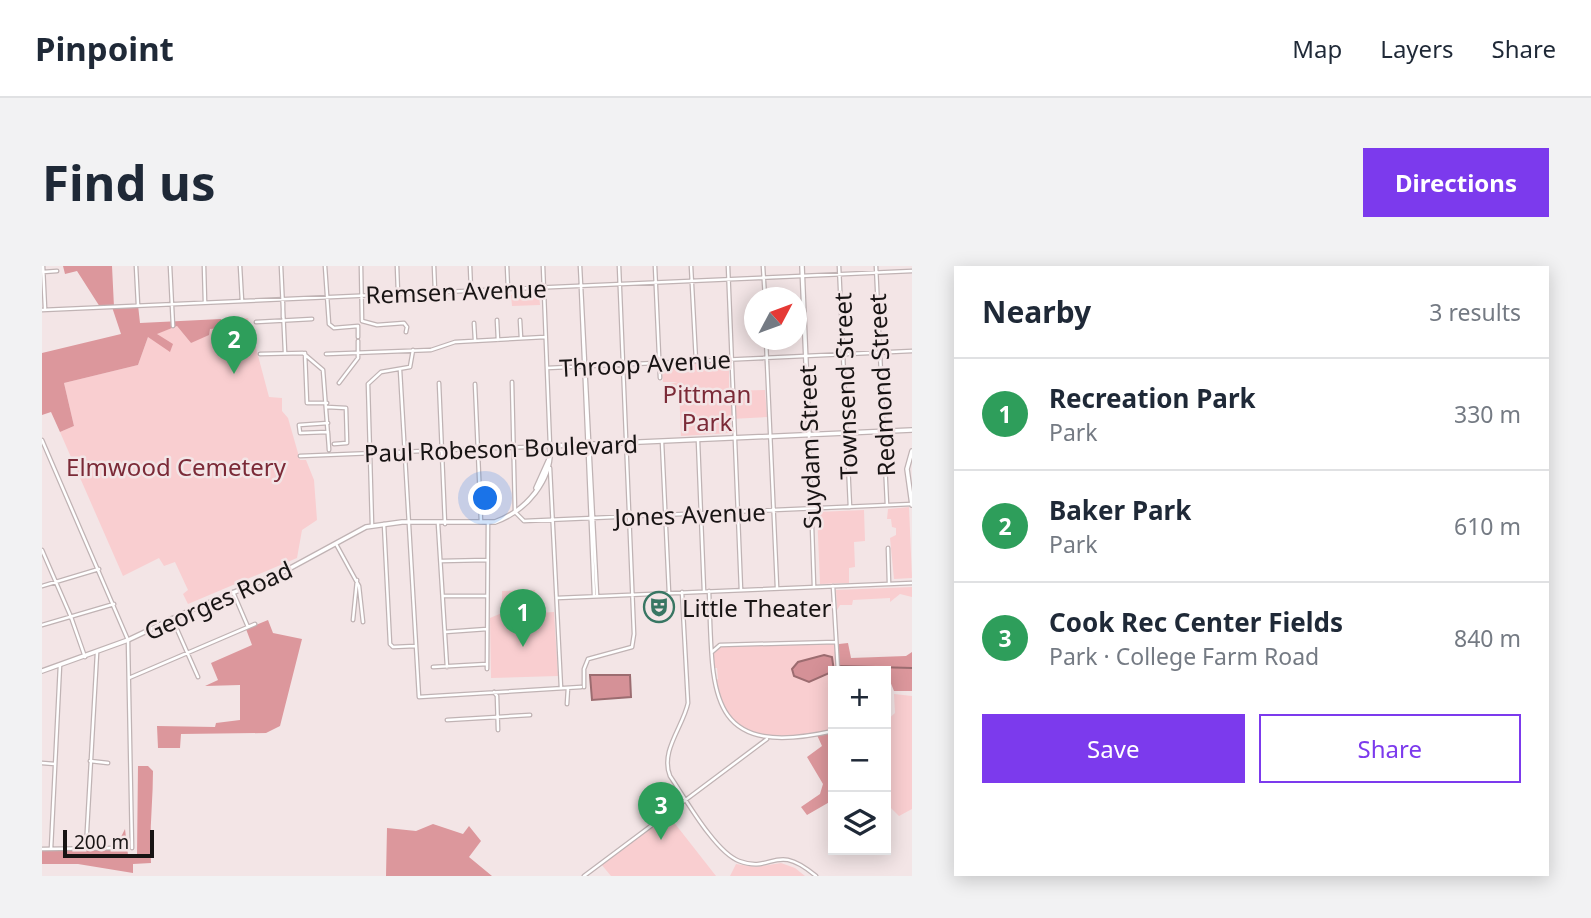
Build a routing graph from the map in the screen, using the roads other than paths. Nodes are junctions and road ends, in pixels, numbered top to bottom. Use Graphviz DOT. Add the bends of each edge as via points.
graph roads {
  1 [pos="43,266"];
  2 [pos="136,266"];
  3 [pos="170,266"];
  4 [pos="204,266"];
  5 [pos="240,266"];
  6 [pos="281,266"];
  7 [pos="325,266"];
  8 [pos="361,266"];
  9 [pos="397,266"];
  10 [pos="434,266"];
  11 [pos="470,266"];
  12 [pos="507,266"];
  13 [pos="543,266"];
  14 [pos="580,266"];
  15 [pos="619,266"];
  16 [pos="655,266"];
  17 [pos="691,266"];
  18 [pos="728,266"];
  19 [pos="763,266"];
  20 [pos="802,266"];
  21 [pos="839,266"];
  22 [pos="876,266"];
  23 [pos="57,271"];
  24 [pos="912,271"];
  25 [pos="43,272"];
  26 [pos="876,273"];
  27 [pos="840,274"];
  28 [pos="802,276"];
  29 [pos="764,278"];
  30 [pos="728,279"];
  31 [pos="692,281"];
  32 [pos="656,282"];
  33 [pos="620,284"];
  34 [pos="582,285"];
  35 [pos="544,287"];
  36 [pos="764,287"];
  37 [pos="508,289"];
  38 [pos="471,290"];
  39 [pos="435,291"];
  40 [pos="398,293"];
  41 [pos="362,295"];
  42 [pos="326,296"];
  43 [pos="242,301"];
  44 [pos="283,301"];
  45 [pos="205,302"];
  46 [pos="172,304"];
  47 [pos="138,305"];
  48 [pos="43,310"];
  49 [pos="312,319"];
  50 [pos="284,320"];
  51 [pos="497,320"];
  52 [pos="520,320"];
  53 [pos="362,321"];
  54 [pos="256,322"];
  55 [pos="474,323"];
  56 [pos="173,326"];
  57 [pos="358,326"];
  58 [pos="405,332"];
  59 [pos="544,337"];
  60 [pos="521,339"];
  61 [pos="475,340"];
  62 [pos="498,340"];
  63 [pos="413,350"];
  64 [pos="767,350"];
  65 [pos="912,351"];
  66 [pos="285,352"];
  67 [pos="359,352"];
  68 [pos="880,353"];
  69 [pos="260,354"];
  70 [pos="304,354"];
  71 [pos="326,354"];
  72 [pos="844,355"];
  73 [pos="806,356"];
  74 [pos="767,358"];
  75 [pos="732,359"];
  76 [pos="696,361"];
  77 [pos="659,363"];
  78 [pos="623,364"];
  79 [pos="585,365"];
  80 [pos="547,368"];
  81 [pos="400,370"];
  82 [pos="660,378"];
  83 [pos="512,382"];
  84 [pos="339,383"];
  85 [pos="439,383"];
  86 [pos="475,384"];
  87 [pos="327,405"];
  88 [pos="328,423"];
  89 [pos="912,430"];
  90 [pos="882,431"];
  91 [pos="328,433"];
  92 [pos="846,433"];
  93 [pos="809,435"];
  94 [pos="771,437"];
  95 [pos="735,438"];
  96 [pos="698,439"];
  97 [pos="42,440"];
  98 [pos="662,441"];
  99 [pos="626,443"];
  100 [pos="334,444"];
  101 [pos="588,444"];
  102 [pos="550,446"];
  103 [pos="514,447"];
  104 [pos="478,448"];
  105 [pos="442,450"];
  106 [pos="405,451"];
  107 [pos="912,452"];
  108 [pos="368,453"];
  109 [pos="329,454"];
  110 [pos="300,456"];
  111 [pos="550,456"];
  112 [pos="550,468"];
  113 [pos="911,483"];
  114 [pos="535,490"];
  115 [pos="912,504"];
  116 [pos="887,505"];
  117 [pos="850,507"];
  118 [pos="812,508"];
  119 [pos="775,510"];
  120 [pos="738,511"];
  121 [pos="515,512"];
  122 [pos="701,513"];
  123 [pos="665,515"];
  124 [pos="629,516"];
  125 [pos="591,518"];
  126 [pos="554,519"];
  127 [pos="481,522"];
  128 [pos="408,523"];
  129 [pos="488,523"];
  130 [pos="384,524"];
  131 [pos="438,524"];
  132 [pos="445,524"];
  133 [pos="372,525"];
  134 [pos="336,544"];
  135 [pos="888,548"];
  136 [pos="42,550"];
  137 [pos="487,560"];
  138 [pos="440,561"];
  139 [pos="99,569"];
  140 [pos="357,580"];
  141 [pos="56,582"];
  142 [pos="889,583"];
  143 [pos="912,583"];
  144 [pos="42,586"];
  145 [pos="814,586"];
  146 [pos="833,586"];
  147 [pos="777,587"];
  148 [pos="741,590"];
  149 [pos="706,591"];
  150 [pos="233,592"];
  151 [pos="682,592"];
  152 [pos="669,593"];
  153 [pos="633,594"];
  154 [pos="595,595"];
  155 [pos="443,596"];
  156 [pos="487,596"];
  157 [pos="557,598"];
  158 [pos="114,604"];
  159 [pos="71,617"];
  160 [pos="172,618"];
  161 [pos="353,620"];
  162 [pos="363,622"];
  163 [pos="255,624"];
  164 [pos="42,625"];
  165 [pos="248,627"];
  166 [pos="487,629"];
  167 [pos="445,632"];
  168 [pos="711,639"];
  169 [pos="128,640"];
  170 [pos="836,642"];
  171 [pos="720,645"];
  172 [pos="415,646"];
  173 [pos="712,652"];
  174 [pos="97,653"];
  175 [pos="187,653"];
  176 [pos="85,657"];
  177 [pos="487,664"];
  178 [pos="60,665"];
  179 [pos="838,666"];
  180 [pos="433,667"];
  181 [pos="447,667"];
  182 [pos="487,669"];
  183 [pos="42,671"];
  184 [pos="198,677"];
  185 [pos="129,678"];
  186 [pos="561,688"];
  187 [pos="570,688"];
  188 [pos="494,692"];
  189 [pos="567,704"];
  190 [pos="530,715"];
  191 [pos="498,716"];
  192 [pos="447,720"];
  193 [pos="498,730"];
  194 [pos="828,733"];
  195 [pos="753,736"];
  196 [pos="767,739"];
  197 [pos="755,747"];
  198 [pos="90,761"];
  199 [pos="42,762"];
  200 [pos="108,763"];
  201 [pos="55,764"];
  202 [pos="685,799"];
  203 [pos="86,848"];
  204 [pos="115,848"];
  205 [pos="132,848"];
  206 [pos="42,849"];
  207 [pos="51,849"];
  208 [pos="584,876"];
  209 [pos="816,876"];
  1 -- 25 [label="street"];
  2 -- 47 [label="street"];
  3 -- 46 [label="street"];
  4 -- 45 [label="street"];
  5 -- 43 [label="street"];
  6 -- 44 [label="street"];
  7 -- 42 [label="street"];
  8 -- 41 [label="street"];
  9 -- 40 [label="street"];
  10 -- 39 [label="street"];
  11 -- 38 [label="street"];
  12 -- 37 [label="street"];
  13 -- 35 [label="street"];
  14 -- 34 [label="street"];
  15 -- 33 [label="street"];
  16 -- 32 [label="street"];
  17 -- 31 [label="street"];
  18 -- 30 [label="street"];
  19 -- 29 [label="street"];
  20 -- 28 [label="street, Suydam Street"];
  21 -- 27 [label="street, Townsend Street"];
  22 -- 26 [label="street, Redmond Street"];
  23 -- 25 [label="street"];
  24 -- 26 [label="street, Remsen Avenue"];
  25 -- 48 [label="street"];
  26 -- 27 [label="street, Remsen Avenue"];
  26 -- 68 [label="street, Redmond Street"];
  27 -- 28 [label="street, Remsen Avenue"];
  27 -- 72 [label="street, Townsend Street"];
  28 -- 29 [label="street, Remsen Avenue"];
  28 -- 73 [label="street, Suydam Street"];
  29 -- 30 [label="street, Remsen Avenue"];
  29 -- 36 [label="street"];
  30 -- 31 [label="street, Remsen Avenue"];
  30 -- 75 [label="street"];
  31 -- 32 [label="street, Remsen Avenue"];
  31 -- 76 [label="street"];
  32 -- 33 [label="street, Remsen Avenue"];
  32 -- 77 [label="street"];
  33 -- 34 [label="street, Remsen Avenue"];
  33 -- 78 [label="street"];
  34 -- 35 [label="street, Remsen Avenue"];
  34 -- 79 [label="street"];
  35 -- 37 [label="street, Remsen Avenue"];
  35 -- 59 [label="street"];
  37 -- 38 [label="street, Remsen Avenue"];
  38 -- 39 [label="street, Remsen Avenue"];
  39 -- 40 [label="street, Remsen Avenue"];
  40 -- 41 [label="street, Remsen Avenue"];
  41 -- 42 [label="street, Remsen Avenue"];
  41 -- 53 [label="street"];
  42 -- 44 [label="street, Remsen Avenue"];
  42 -- 57 [label="street" via="331,327"];
  43 -- 44 [label="street, Remsen Avenue"];
  43 -- 45 [label="street, Remsen Avenue"];
  44 -- 50 [label="street"];
  45 -- 46 [label="street, Remsen Avenue"];
  46 -- 47 [label="street, Remsen Avenue"];
  46 -- 56 [label="street"];
  47 -- 48 [label="street, Remsen Avenue"];
  49 -- 50 [label="street"];
  50 -- 54 [label="street"];
  50 -- 66 [label="street"];
  51 -- 62 [label="street"];
  52 -- 60 [label="street"];
  53 -- 57 [label="street"];
  53 -- 58 [label="street" via="404,323"];
  55 -- 61 [label="street"];
  57 -- 67 [label="street"];
  59 -- 60 [label="street"];
  59 -- 80 [label="street"];
  60 -- 62 [label="street"];
  61 -- 62 [label="street"];
  61 -- 63 [label="street"];
  63 -- 67 [label="street"];
  63 -- 81 [label="street" via="412,364"];
  64 -- 74 [label="street"];
  65 -- 68 [label="street, Throop Avenue"];
  66 -- 69 [label="street"];
  66 -- 70 [label="street"];
  67 -- 71 [label="street"];
  67 -- 84 [label="street"];
  68 -- 72 [label="street, Throop Avenue"];
  68 -- 90 [label="street, Redmond Street"];
  70 -- 87 [label="street" via="323,370"];
  70 -- 87 [label="street" via="307,403"];
  72 -- 73 [label="street, Throop Avenue"];
  72 -- 92 [label="street, Townsend Street"];
  73 -- 74 [label="street, Throop Avenue"];
  73 -- 93 [label="street, Suydam Street"];
  74 -- 75 [label="street, Throop Avenue"];
  74 -- 94 [label="street"];
  75 -- 76 [label="street, Throop Avenue"];
  75 -- 95 [label="street"];
  76 -- 77 [label="street, Throop Avenue"];
  77 -- 78 [label="street, Throop Avenue"];
  77 -- 82 [label="street"];
  78 -- 79 [label="street, Throop Avenue"];
  78 -- 99 [label="street"];
  79 -- 80 [label="street, Throop Avenue"];
  79 -- 101 [label="street"];
  80 -- 102 [label="street"];
  81 -- 106 [label="street"];
  81 -- 108 [label="street" via="382,372 368,384"];
  83 -- 103 [label="street"];
  85 -- 105 [label="street"];
  86 -- 104 [label="street"];
  87 -- 88 [label="street"];
  87 -- 100 [label="street" via="346,408 347,443"];
  88 -- 91 [label="street"];
  88 -- 91 [label="street" via="299,425 300,433"];
  89 -- 90 [label="street, Paul Robeson Boulevard"];
  90 -- 92 [label="street, Paul Robeson Boulevard"];
  90 -- 116 [label="street, Redmond Street"];
  91 -- 109 [label="street"];
  92 -- 93 [label="street, Paul Robeson Boulevard"];
  92 -- 117 [label="street, Townsend Street"];
  93 -- 94 [label="street, Paul Robeson Boulevard"];
  93 -- 118 [label="street, Suydam Street"];
  94 -- 95 [label="street, Paul Robeson Boulevard"];
  94 -- 119 [label="street"];
  95 -- 96 [label="street, Paul Robeson Boulevard"];
  95 -- 120 [label="street"];
  96 -- 98 [label="street, Paul Robeson Boulevard"];
  96 -- 122 [label="street"];
  97 -- 139 [label="street"];
  98 -- 99 [label="street, Paul Robeson Boulevard"];
  98 -- 123 [label="street"];
  99 -- 101 [label="street, Paul Robeson Boulevard"];
  99 -- 124 [label="street"];
  101 -- 102 [label="street, Paul Robeson Boulevard"];
  101 -- 125 [label="street"];
  102 -- 103 [label="street, Paul Robeson Boulevard"];
  102 -- 111 [label="street"];
  103 -- 104 [label="street, Paul Robeson Boulevard"];
  103 -- 121 [label="street"];
  104 -- 105 [label="street, Paul Robeson Boulevard"];
  104 -- 127 [label="street"];
  105 -- 106 [label="street, Paul Robeson Boulevard"];
  105 -- 132 [label="street"];
  106 -- 108 [label="street, Paul Robeson Boulevard"];
  106 -- 128 [label="street"];
  107 -- 113 [label="street" via="907,469"];
  108 -- 109 [label="street, Paul Robeson Boulevard"];
  108 -- 133 [label="street"];
  109 -- 110 [label="street, Paul Robeson Boulevard"];
  111 -- 112 [label="street"];
  111 -- 114 [label="street"];
  112 -- 114 [label="street"];
  112 -- 126 [label="street"];
  113 -- 115 [label="street"];
  114 -- 121 [label="street"];
  115 -- 116 [label="street, Jones Avenue"];
  116 -- 117 [label="street, Jones Avenue"];
  117 -- 118 [label="street, Jones Avenue"];
  118 -- 119 [label="street, Jones Avenue"];
  118 -- 145 [label="street, Suydam Street"];
  119 -- 120 [label="street, Jones Avenue"];
  119 -- 147 [label="street"];
  120 -- 122 [label="street, Jones Avenue"];
  120 -- 148 [label="street"];
  121 -- 126 [label="street, Jones Avenue" via="524,521"];
  121 -- 129 [label="street"];
  122 -- 123 [label="street, Jones Avenue"];
  122 -- 149 [label="street"];
  123 -- 124 [label="street, Jones Avenue"];
  123 -- 152 [label="street"];
  124 -- 125 [label="street, Jones Avenue"];
  124 -- 153 [label="street"];
  125 -- 126 [label="street, Jones Avenue"];
  125 -- 154 [label="street"];
  126 -- 157 [label="street"];
  127 -- 129 [label="street, Georges Road"];
  127 -- 132 [label="street, Georges Road"];
  128 -- 130 [label="street, Georges Road"];
  128 -- 131 [label="street, Georges Road"];
  128 -- 172 [label="street"];
  129 -- 137 [label="street"];
  130 -- 133 [label="street, Georges Road"];
  130 -- 172 [label="street" via="391,646"];
  131 -- 132 [label="street, Georges Road"];
  131 -- 138 [label="street"];
  133 -- 134 [label="street, Georges Road"];
  134 -- 140 [label="street"];
  134 -- 150 [label="street, Georges Road"];
  135 -- 142 [label="street"];
  136 -- 141 [label="street"];
  137 -- 138 [label="street"];
  137 -- 156 [label="street"];
  138 -- 155 [label="street"];
  139 -- 141 [label="street"];
  139 -- 158 [label="street"];
  140 -- 161 [label="street"];
  140 -- 162 [label="street"];
  141 -- 144 [label="street"];
  141 -- 159 [label="street"];
  142 -- 143 [label="street"];
  142 -- 146 [label="street"];
  145 -- 146 [label="street"];
  145 -- 147 [label="street"];
  146 -- 170 [label="street"];
  147 -- 148 [label="street"];
  148 -- 149 [label="street"];
  149 -- 151 [label="street"];
  149 -- 168 [label="street"];
  150 -- 160 [label="street, Georges Road"];
  150 -- 165 [label="street"];
  151 -- 152 [label="street"];
  151 -- 202 [label="street" via="688,703 667,762"];
  152 -- 153 [label="street"];
  153 -- 154 [label="street"];
  153 -- 187 [label="street" via="632,648 588,659 582,687"];
  154 -- 157 [label="street"];
  155 -- 156 [label="street"];
  155 -- 167 [label="street"];
  156 -- 166 [label="street"];
  157 -- 186 [label="street"];
  158 -- 159 [label="street"];
  158 -- 169 [label="street"];
  159 -- 164 [label="street"];
  159 -- 176 [label="street"];
  160 -- 169 [label="street, Georges Road"];
  160 -- 175 [label="street"];
  163 -- 165 [label="street"];
  165 -- 175 [label="street"];
  166 -- 167 [label="street"];
  166 -- 177 [label="street"];
  167 -- 181 [label="street"];
  168 -- 171 [label="street"];
  168 -- 173 [label="street"];
  169 -- 174 [label="street, Georges Road"];
  169 -- 185 [label="street"];
  170 -- 171 [label="street"];
  170 -- 179 [label="street"];
  171 -- 173 [label="street"];
  172 -- 188 [label="street" via="419,696"];
  173 -- 195 [label="street" via="717,699 737,727"];
  174 -- 176 [label="street, Georges Road"];
  174 -- 198 [label="street"];
  175 -- 184 [label="street"];
  175 -- 185 [label="street"];
  176 -- 178 [label="street, Georges Road"];
  177 -- 181 [label="street"];
  177 -- 182 [label="street"];
  178 -- 183 [label="street, Georges Road"];
  178 -- 201 [label="street"];
  180 -- 181 [label="street"];
  185 -- 205 [label="street"];
  186 -- 187 [label="street"];
  186 -- 188 [label="street"];
  187 -- 189 [label="street"];
  188 -- 191 [label="street"];
  190 -- 191 [label="street"];
  191 -- 192 [label="street"];
  191 -- 193 [label="street"];
  194 -- 196 [label="street"];
  195 -- 196 [label="street"];
  195 -- 197 [label="street"];
  196 -- 197 [label="street"];
  197 -- 202 [label="street"];
  198 -- 200 [label="street"];
  198 -- 203 [label="street"];
  199 -- 201 [label="street"];
  201 -- 207 [label="street"];
  202 -- 208 [label="street"];
  202 -- 209 [label="street" via="733,858 753,864 789,859"];
  203 -- 204 [label="street"];
  203 -- 207 [label="street"];
  206 -- 207 [label="street"];
}
